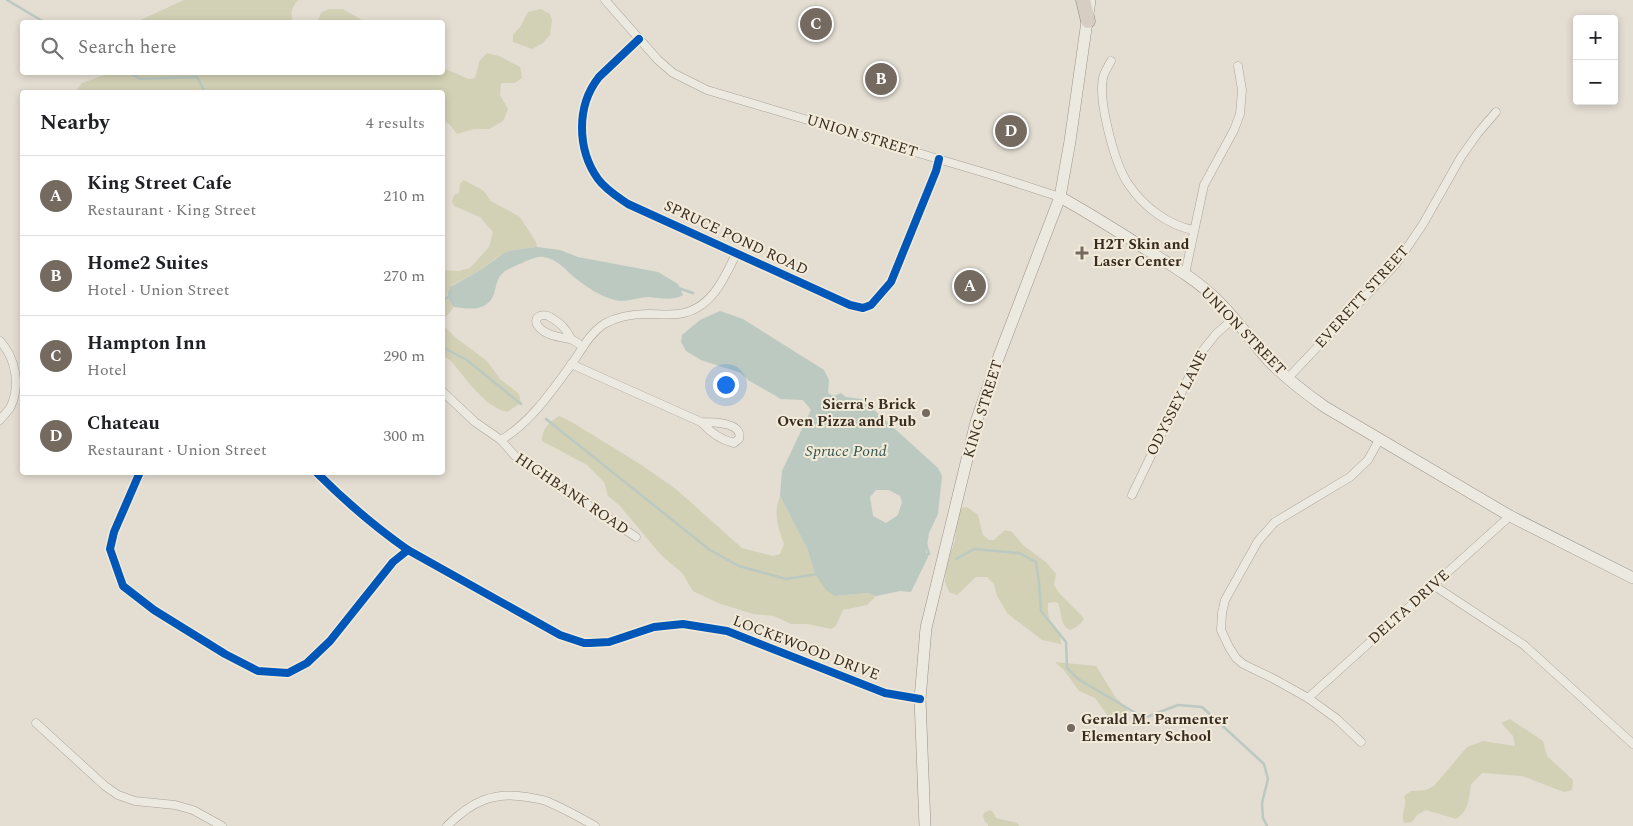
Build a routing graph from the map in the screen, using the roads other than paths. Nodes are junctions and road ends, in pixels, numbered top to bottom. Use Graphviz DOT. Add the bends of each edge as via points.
graph roads {
  1 [pos="605,0"];
  2 [pos="1083,0"];
  3 [pos="1092,0"];
  4 [pos="1088,21"];
  5 [pos="639,39"];
  6 [pos="1111,61"];
  7 [pos="1238,66"];
  8 [pos="1496,112"];
  9 [pos="939,160"];
  10 [pos="1060,197"];
  11 [pos="1194,230"];
  12 [pos="736,254"];
  13 [pos="1185,274"];
  14 [pos="1234,318"];
  15 [pos="571,339"];
  16 [pos="0,341"];
  17 [pos="583,347"];
  18 [pos="571,364"];
  19 [pos="1288,378"];
  20 [pos="445,393"];
  21 [pos="0,420"];
  22 [pos="701,422"];
  23 [pos="501,440"];
  24 [pos="1379,440"];
  25 [pos="139,475"];
  26 [pos="319,475"];
  27 [pos="1132,495"];
  28 [pos="1510,516"];
  29 [pos="636,536"];
  30 [pos="408,550"];
  31 [pos="1633,578"];
  32 [pos="1433,585"];
  33 [pos="920,698"];
  34 [pos="1308,698"];
  35 [pos="36,723"];
  36 [pos="1361,742"];
  37 [pos="1633,744"];
  38 [pos="222,826"];
  39 [pos="447,826"];
  40 [pos="595,826"];
  41 [pos="925,826"];
  1 -- 5 [label="street, UNION STREET"];
  2 -- 4 [label="highway"];
  3 -- 4 [label="highway"];
  4 -- 10 [label="main road, KING STREET"];
  5 -- 9 [label="street, UNION STREET" via="673,72 707,90"];
  5 -- 12 [label="street, SPRUCE POND ROAD" via="599,77 585,102 582,130 593,170 603,184 628,204"];
  6 -- 11 [label="street" via="1103,78 1104,111 1112,146 1126,181 1160,216"];
  7 -- 11 [label="street" via="1242,90 1240,114 1204,185"];
  8 -- 19 [label="street, EVERETT STREET" via="1461,157 1396,264"];
  9 -- 10 [label="street, UNION STREET"];
  9 -- 12 [label="street, SPRUCE POND ROAD" via="893,278 886,290 867,307 850,305"];
  10 -- 13 [label="main road, UNION STREET"];
  10 -- 33 [label="main road, KING STREET" via="976,422 926,628"];
  11 -- 13 [label="street"];
  12 -- 17 [label="street" via="717,290 696,308 677,314 620,317 594,332"];
  13 -- 14 [label="main road, UNION STREET"];
  14 -- 19 [label="main road, UNION STREET" via="1268,360"];
  14 -- 27 [label="street, ODYSSEY LANE" via="1200,354"];
  15 -- 17 [label="street"];
  16 -- 21 [label="street" via="13,363 17,378 10,408"];
  17 -- 18 [label="street"];
  18 -- 22 [label="street"];
  18 -- 23 [label="street" via="527,421"];
  19 -- 24 [label="main road, UNION STREET" via="1325,407"];
  20 -- 23 [label="street, HIGHBANK ROAD" via="475,422"];
  22 -- 22 [label="street" via="714,435 729,442 736,442 740,437 738,431 722,423"];
  23 -- 29 [label="street, HIGHBANK ROAD" via="522,461"];
  24 -- 28 [label="main road, UNION STREET"];
  24 -- 34 [label="street" via="1368,460 1350,477 1275,522 1258,541 1225,600 1221,630 1236,658"];
  25 -- 30 [label="street" via="110,549 123,586 154,610 258,671 288,673 307,663 330,642 393,562"];
  26 -- 30 [label="street, LOCKEWOOD DRIVE" via="348,504"];
  28 -- 31 [label="main road, UNION STREET"];
  28 -- 32 [label="street, DELTA DRIVE"];
  30 -- 33 [label="street, LOCKEWOOD DRIVE" via="560,635 584,643 609,642 654,627 691,625 727,631 885,693"];
  32 -- 34 [label="street, DELTA DRIVE"];
  32 -- 37 [label="street" via="1529,649"];
  33 -- 41 [label="main road, KING STREET"];
  34 -- 36 [label="street"];
  35 -- 38 [label="street" via="118,795 135,802 193,810"];
  39 -- 40 [label="street" via="456,816 479,802 511,794 544,800"];
}
